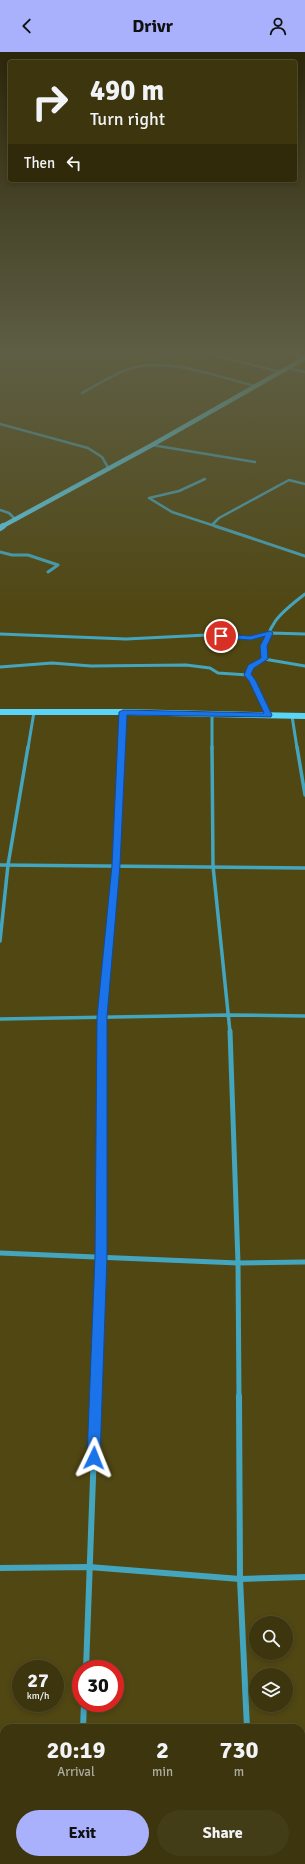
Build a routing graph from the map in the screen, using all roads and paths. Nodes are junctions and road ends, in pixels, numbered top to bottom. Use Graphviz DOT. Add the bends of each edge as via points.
graph roads {
  1 [pos="57,440"];
  2 [pos="161,440"];
  3 [pos="152,445"];
  4 [pos="255,462"];
  5 [pos="109,469"];
  6 [pos="205,479"];
  7 [pos="305,484"];
  8 [pos="0,510"];
  9 [pos="16,520"];
  10 [pos="213,524"];
  11 [pos="0,528"];
  12 [pos="0,552"];
  13 [pos="305,556"];
  14 [pos="48,572"];
  15 [pos="305,594"];
  16 [pos="270,633"];
  17 [pos="0,634"];
  18 [pos="305,634"];
  19 [pos="264,659"];
  20 [pos="305,666"];
  21 [pos="0,667"];
  22 [pos="248,675"];
  23 [pos="0,712"];
  24 [pos="34,712"];
  25 [pos="123,712"];
  26 [pos="212,714"];
  27 [pos="268,715"];
  28 [pos="292,716"];
  29 [pos="305,716"];
  30 [pos="305,795"];
  31 [pos="0,865"];
  32 [pos="8,865"];
  33 [pos="116,865"];
  34 [pos="213,866"];
  35 [pos="305,868"];
  36 [pos="0,941"];
  37 [pos="229,1015"];
  38 [pos="305,1016"];
  39 [pos="102,1017"];
  40 [pos="0,1019"];
  41 [pos="0,1252"];
  42 [pos="101,1256"];
  43 [pos="305,1262"];
  44 [pos="238,1263"];
  45 [pos="0,1568"];
  46 [pos="90,1568"];
  47 [pos="305,1577"];
  48 [pos="240,1579"];
  49 [pos="86,1660"];
  50 [pos="84,1712"];
  51 [pos="83,1724"];
  52 [pos="247,1724"];
  1 -- 5 [label="street" via="88,448 102,457"];
  2 -- 3 [label="main road"];
  3 -- 4 [label="street"];
  3 -- 5 [label="main road"];
  5 -- 9 [label="main road"];
  6 -- 10 [label="street" via="180,490 149,498 172,512"];
  7 -- 10 [label="street" via="289,480 219,518"];
  8 -- 9 [label="street" via="9,513"];
  9 -- 11 [label="main road"];
  10 -- 13 [label="street"];
  12 -- 14 [label="street" via="28,555 58,565"];
  15 -- 16 [label="street" via="278,615"];
  16 -- 17 [label="street" via="251,638 207,636 126,639"];
  16 -- 18 [label="street"];
  16 -- 19 [label="street" via="264,646"];
  19 -- 20 [label="street"];
  19 -- 22 [label="street" via="251,667"];
  21 -- 22 [label="street" via="52,663 91,666 186,665 210,668 218,673"];
  22 -- 27 [label="street"];
  23 -- 24 [label="main road"];
  24 -- 25 [label="main road"];
  24 -- 32 [label="street"];
  25 -- 26 [label="main road"];
  25 -- 33 [label="street"];
  26 -- 27 [label="main road"];
  26 -- 34 [label="street"];
  27 -- 28 [label="main road"];
  28 -- 29 [label="main road"];
  28 -- 30 [label="street"];
  31 -- 32 [label="street"];
  32 -- 33 [label="street"];
  32 -- 36 [label="street"];
  33 -- 34 [label="street"];
  33 -- 39 [label="street"];
  34 -- 35 [label="street"];
  34 -- 37 [label="street"];
  37 -- 38 [label="street"];
  37 -- 39 [label="street"];
  37 -- 44 [label="street"];
  39 -- 40 [label="street"];
  39 -- 42 [label="street"];
  41 -- 42 [label="street"];
  42 -- 44 [label="street"];
  42 -- 46 [label="street"];
  43 -- 44 [label="street"];
  44 -- 48 [label="street"];
  45 -- 46 [label="street"];
  46 -- 48 [label="street"];
  46 -- 49 [label="street"];
  47 -- 48 [label="street"];
  48 -- 52 [label="street"];
  50 -- 51 [label="street"];
}
